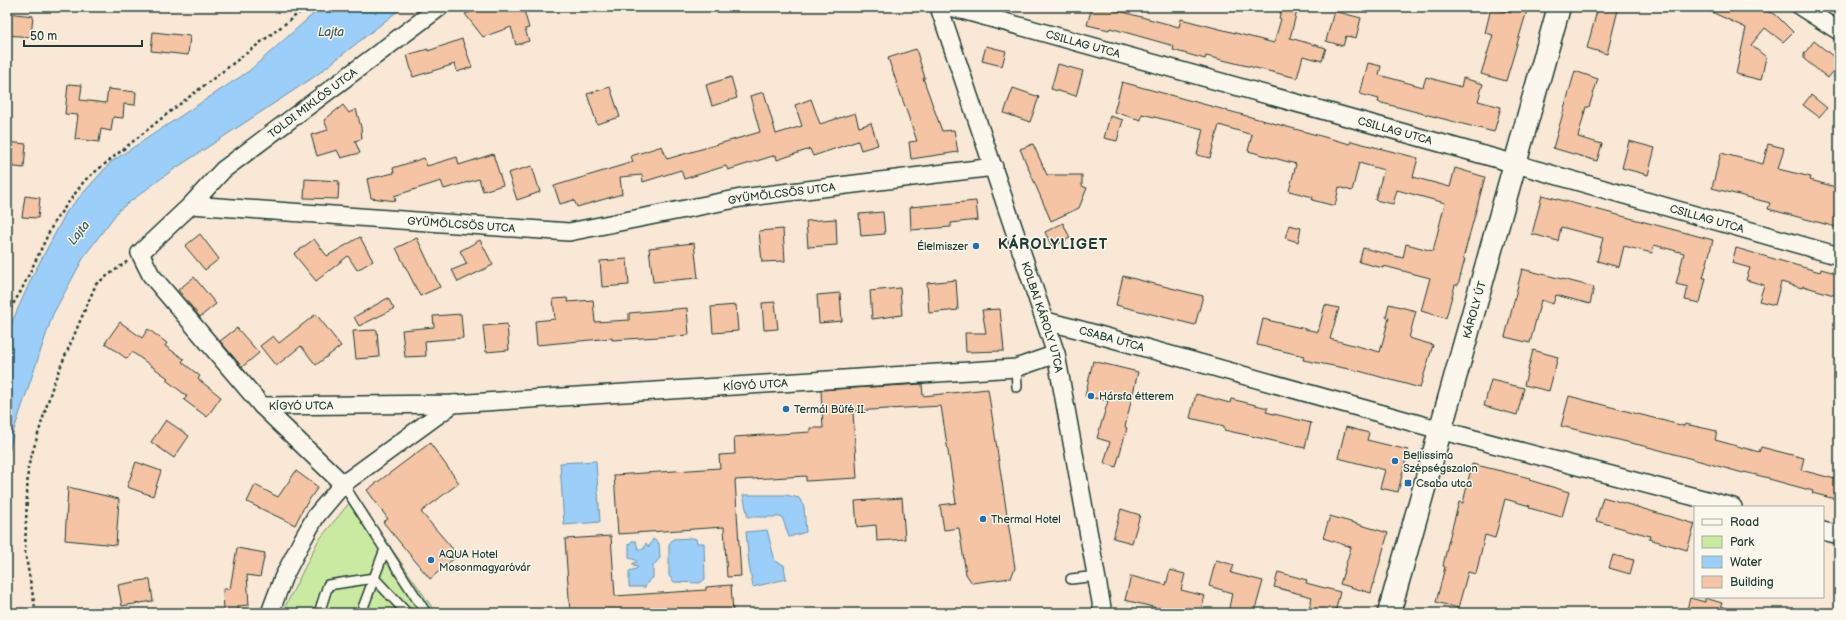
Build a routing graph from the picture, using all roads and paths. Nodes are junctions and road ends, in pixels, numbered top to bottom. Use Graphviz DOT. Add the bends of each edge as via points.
graph roads {
  1 [pos="307,7"];
  2 [pos="440,7"];
  3 [pos="939,7"];
  4 [pos="951,7"];
  5 [pos="1559,7"];
  6 [pos="1801,7"];
  7 [pos="1839,32"];
  8 [pos="1516,164"];
  9 [pos="994,167"];
  10 [pos="191,205"];
  11 [pos="140,253"];
  12 [pos="1839,256"];
  13 [pos="7,314"];
  14 [pos="1046,321"];
  15 [pos="1056,354"];
  16 [pos="1016,368"];
  17 [pos="1017,387"];
  18 [pos="453,404"];
  19 [pos="262,406"];
  20 [pos="1440,430"];
  21 [pos="343,484"];
  22 [pos="1729,506"];
  23 [pos="1824,531"];
  24 [pos="1839,535"];
  25 [pos="385,548"];
  26 [pos="1097,576"];
  27 [pos="374,578"];
  28 [pos="1071,579"];
  29 [pos="36,613"];
  30 [pos="270,613"];
  31 [pos="319,613"];
  32 [pos="361,613"];
  33 [pos="407,613"];
  34 [pos="426,613"];
  35 [pos="1103,613"];
  36 [pos="1389,613"];
  1 -- 13 [label="path" via="85,180 54,222"];
  2 -- 10 [label="street, TOLDI MIKLÓS UTCA" via="222,170"];
  3 -- 9 [label="street, KOLBAI KÁROLY UTCA"];
  4 -- 8 [label="street, CSILLAG UTCA"];
  5 -- 8 [label="street, KÁROLY ÚT"];
  6 -- 7 [label="street"];
  8 -- 12 [label="street, CSILLAG UTCA"];
  8 -- 20 [label="street, KÁROLY ÚT"];
  9 -- 10 [label="street, GYÜMÖLCSÖS UTCA" via="741,198 569,232"];
  9 -- 14 [label="street, KOLBAI KÁROLY UTCA"];
  10 -- 11 [label="street"];
  11 -- 19 [label="street" via="151,275"];
  11 -- 29 [label="path" via="96,284 54,382 28,467 25,552"];
  14 -- 15 [label="street, KOLBAI KÁROLY UTCA"];
  14 -- 20 [label="street, CSABA UTCA"];
  15 -- 16 [label="street, KÍGYÓ UTCA"];
  15 -- 26 [label="street, KOLBAI KÁROLY UTCA"];
  16 -- 17 [label="lane"];
  16 -- 18 [label="street, KÍGYÓ UTCA"];
  18 -- 19 [label="street, KÍGYÓ UTCA"];
  18 -- 21 [label="street"];
  19 -- 21 [label="street, KÍGYÓ UTCA"];
  20 -- 22 [label="street, CSABA UTCA"];
  20 -- 36 [label="street, KÁROLY ÚT"];
  21 -- 25 [label="lane"];
  21 -- 30 [label="street" via="316,516 283,578"];
  23 -- 24 [label="street"];
  25 -- 27 [label="lane"];
  25 -- 34 [label="lane"];
  26 -- 28 [label="lane"];
  26 -- 35 [label="street, KOLBAI KÁROLY UTCA"];
  27 -- 31 [label="lane" via="328,585"];
  27 -- 32 [label="lane"];
  27 -- 33 [label="lane"];
}
